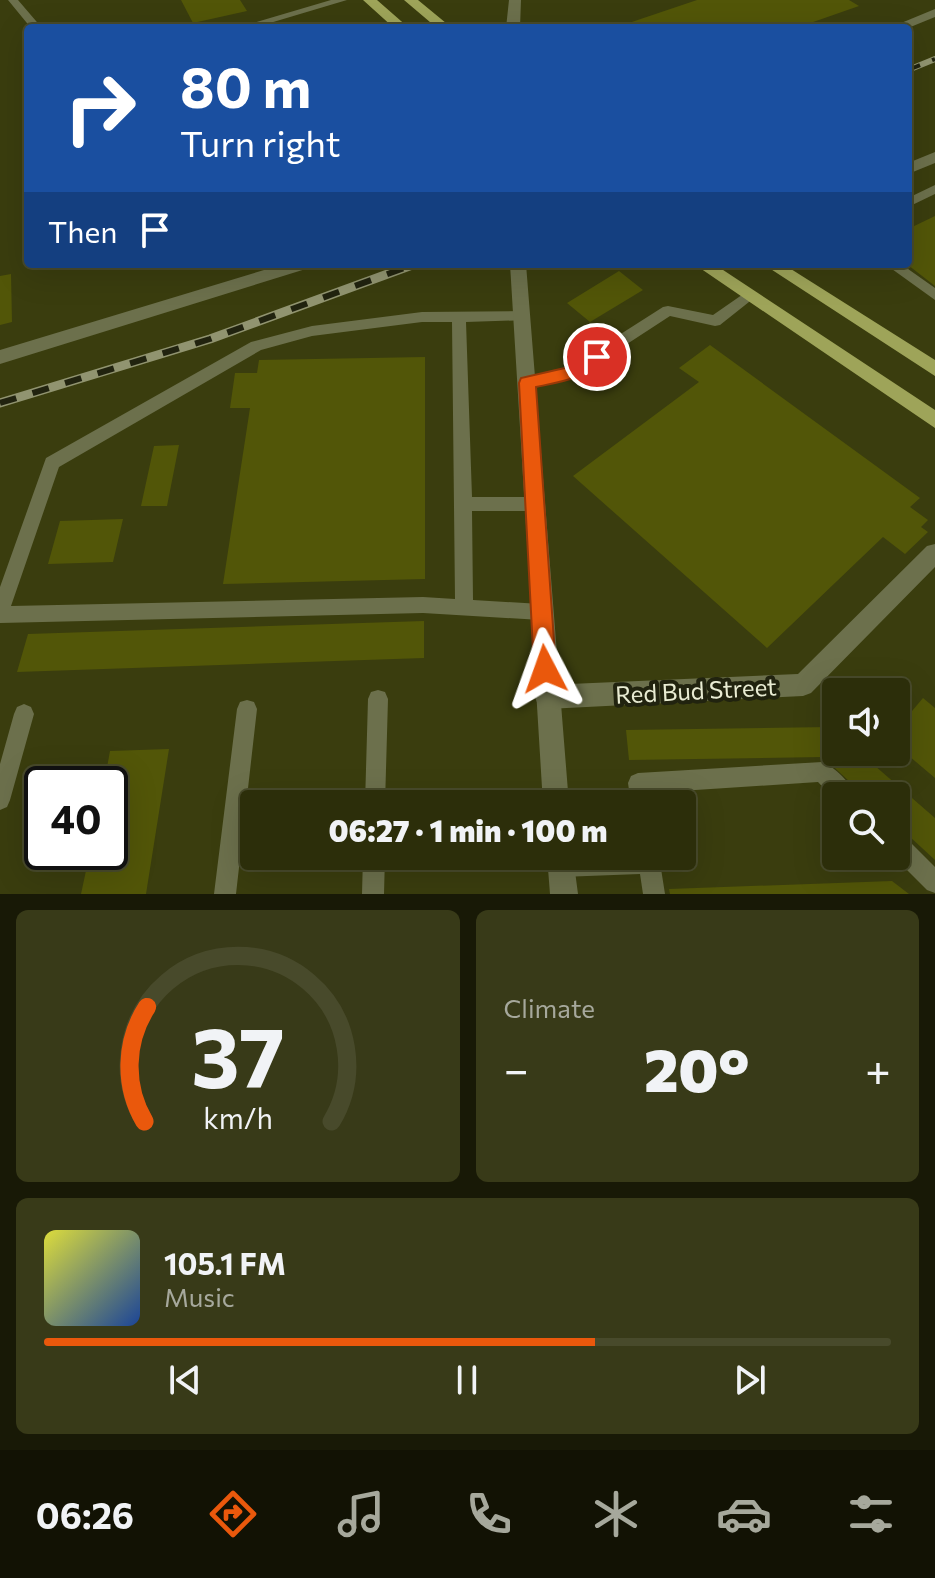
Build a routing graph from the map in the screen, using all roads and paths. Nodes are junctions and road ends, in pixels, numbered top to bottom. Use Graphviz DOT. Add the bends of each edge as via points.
graph roads {
  1 [pos="13,0"];
  2 [pos="342,0"];
  3 [pos="369,0"];
  4 [pos="410,0"];
  5 [pos="515,0"];
  6 [pos="935,13"];
  7 [pos="34,24"];
  8 [pos="255,24"];
  9 [pos="397,24"];
  10 [pos="440,24"];
  11 [pos="513,24"];
  12 [pos="906,24"];
  13 [pos="935,157"];
  14 [pos="912,167"];
  15 [pos="935,189"];
  16 [pos="912,201"];
  17 [pos="290,268"];
  18 [pos="518,268"];
  19 [pos="708,268"];
  20 [pos="777,268"];
  21 [pos="898,268"];
  22 [pos="749,295"];
  23 [pos="935,295"];
  24 [pos="523,316"];
  25 [pos="459,317"];
  26 [pos="0,357"];
  27 [pos="935,369"];
  28 [pos="527,383"];
  29 [pos="935,420"];
  30 [pos="464,504"];
  31 [pos="535,504"];
  32 [pos="935,553"];
  33 [pos="464,608"];
  34 [pos="541,612"];
  35 [pos="0,614"];
  36 [pos="547,697"];
  37 [pos="378,699"];
  38 [pos="247,709"];
  39 [pos="24,714"];
  40 [pos="832,782"];
  41 [pos="375,790"];
  42 [pos="555,790"];
  43 [pos="639,790"];
  44 [pos="0,800"];
  45 [pos="910,858"];
  46 [pos="374,870"];
  47 [pos="562,870"];
  48 [pos="651,870"];
  49 [pos="935,882"];
  50 [pos="225,894"];
  51 [pos="373,894"];
  52 [pos="564,894"];
  53 [pos="654,894"];
  1 -- 7 [label="lane"];
  2 -- 8 [label="lane"];
  3 -- 9 [label="main road"];
  4 -- 10 [label="main road"];
  5 -- 11 [label="street"];
  6 -- 12 [label="street"];
  13 -- 14 [label="street"];
  15 -- 16 [label="lane"];
  17 -- 26 [label="street"];
  18 -- 24 [label="street"];
  19 -- 22 [label="main road"];
  20 -- 27 [label="main road"];
  21 -- 23 [label="lane"];
  22 -- 28 [label="lane" via="715,321 668,311 573,372"];
  22 -- 29 [label="main road"];
  24 -- 25 [label="lane"];
  24 -- 28 [label="street"];
  25 -- 30 [label="lane"];
  25 -- 35 [label="lane" via="312,331 256,346 52,463"];
  28 -- 31 [label="street"];
  30 -- 31 [label="lane"];
  30 -- 33 [label="lane"];
  31 -- 34 [label="street"];
  32 -- 36 [label="street, Red Bud Street" via="803,685"];
  33 -- 34 [label="lane"];
  33 -- 35 [label="lane"];
  34 -- 36 [label="street"];
  36 -- 42 [label="street"];
  37 -- 41 [label="lane"];
  38 -- 50 [label="lane"];
  39 -- 44 [label="lane"];
  40 -- 43 [label="lane" via="822,772 638,783"];
  45 -- 49 [label="lane"];
  46 -- 51 [label="lane"];
  47 -- 52 [label="street"];
  48 -- 53 [label="lane"];
}
